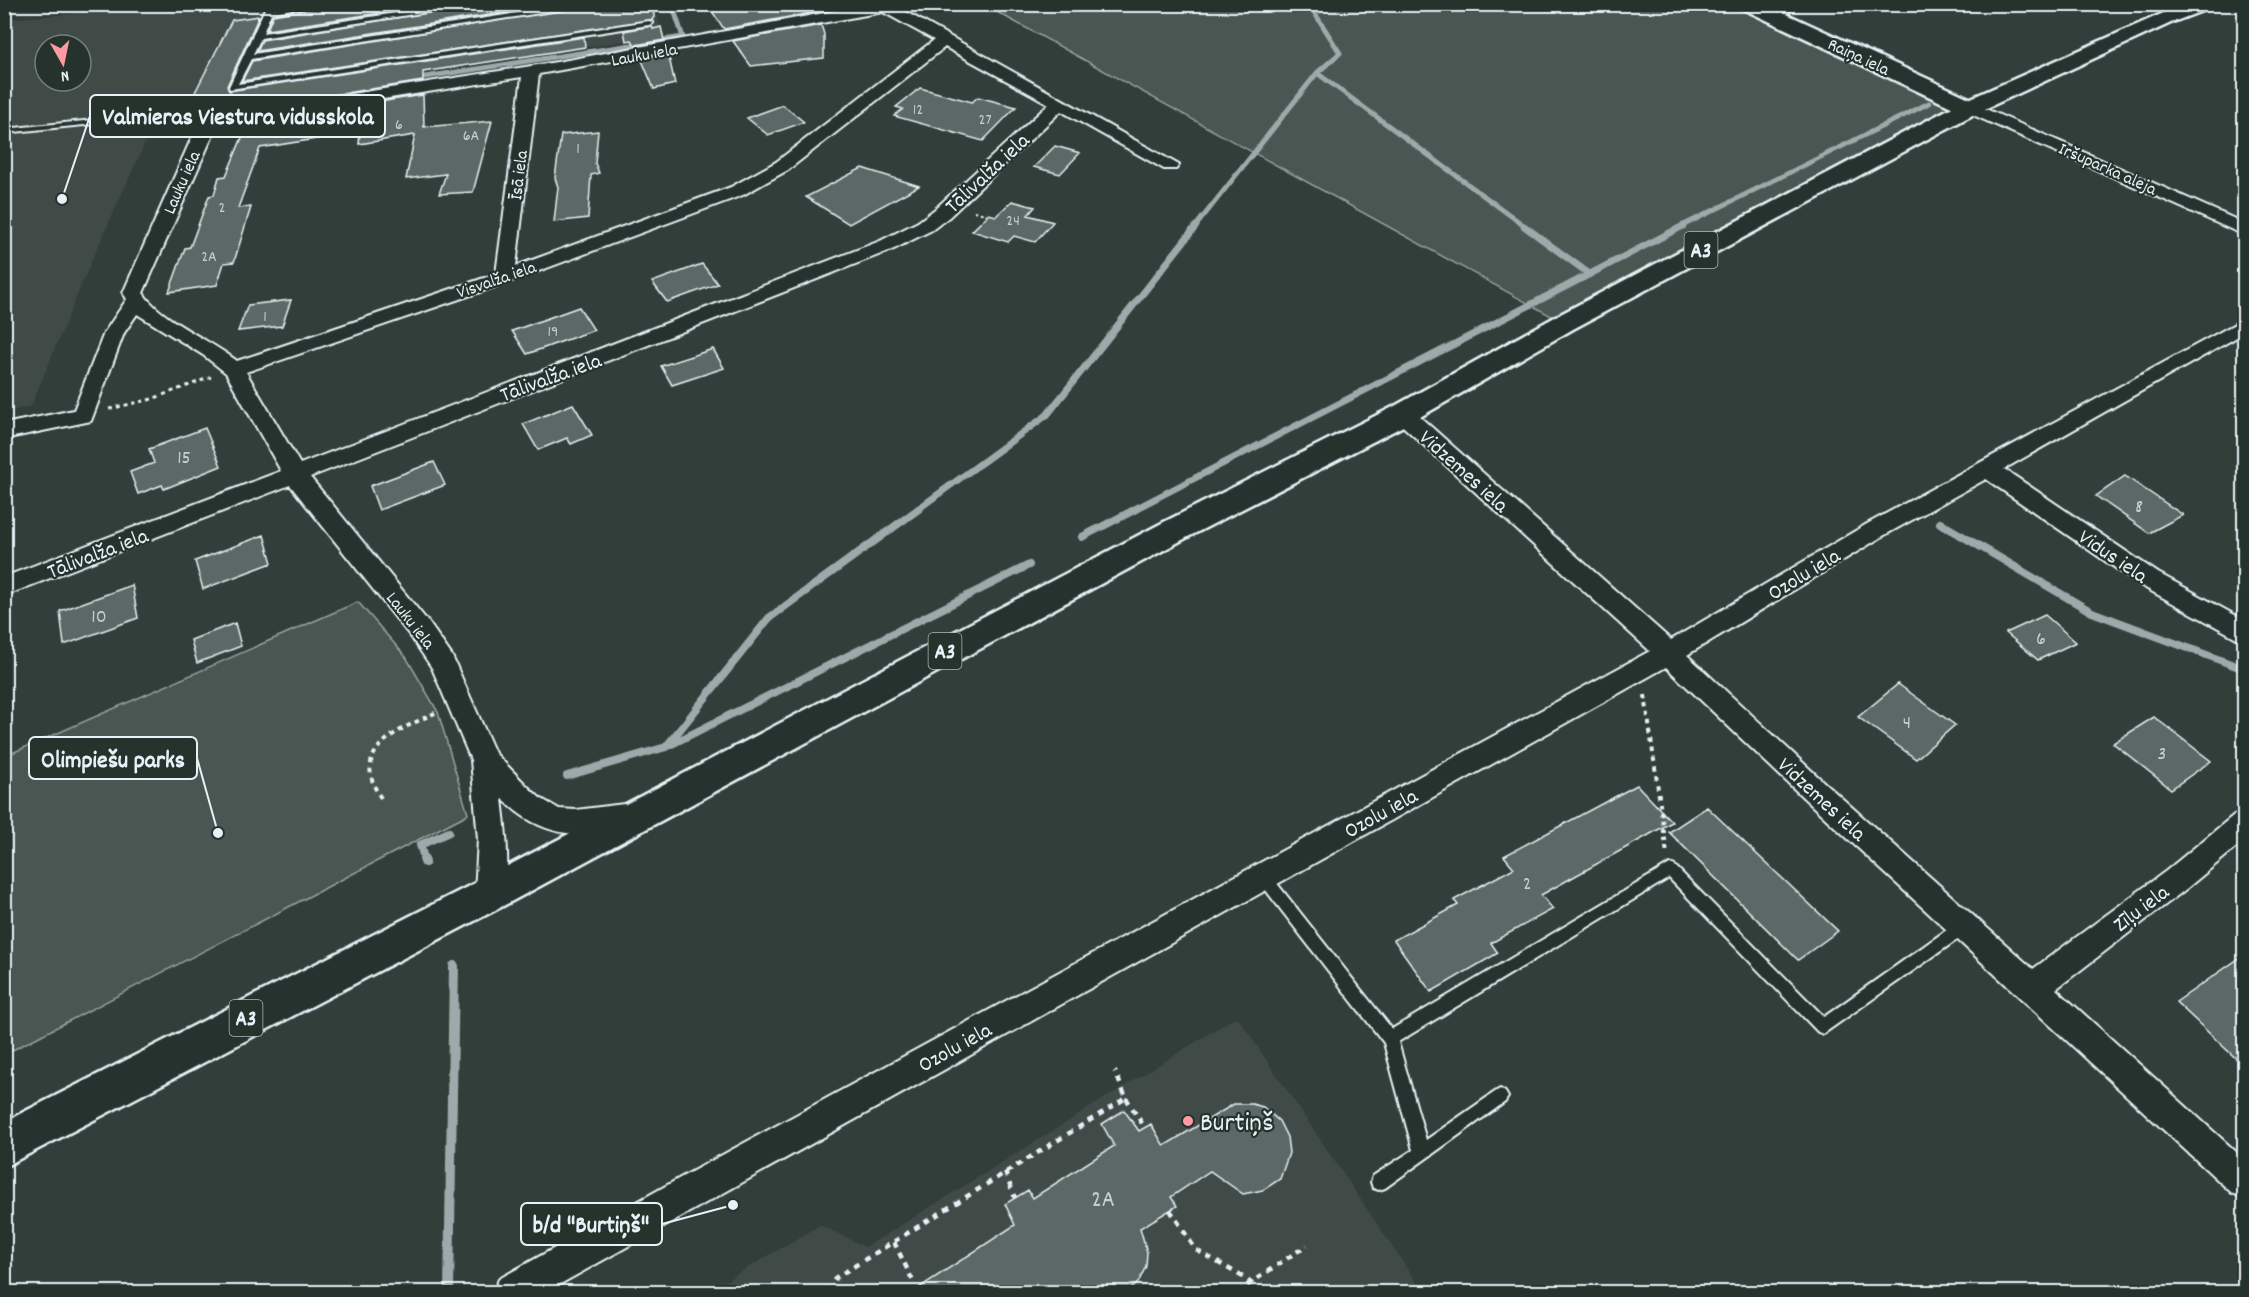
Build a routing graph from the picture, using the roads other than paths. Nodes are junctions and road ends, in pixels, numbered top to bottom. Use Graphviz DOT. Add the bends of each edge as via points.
graph roads {
  1 [pos="315,4"];
  2 [pos="475,4"];
  3 [pos="593,4"];
  4 [pos="1748,4"];
  5 [pos="2203,4"];
  6 [pos="882,6"];
  7 [pos="270,8"];
  8 [pos="1785,11"];
  9 [pos="649,23"];
  10 [pos="258,36"];
  11 [pos="945,39"];
  12 [pos="247,57"];
  13 [pos="531,73"];
  14 [pos="1059,104"];
  15 [pos="1970,107"];
  16 [pos="209,126"];
  17 [pos="4,131"];
  18 [pos="1170,165"];
  19 [pos="2244,230"];
  20 [pos="505,277"];
  21 [pos="136,299"];
  22 [pos="2244,325"];
  23 [pos="234,369"];
  24 [pos="1403,414"];
  25 [pos="4,432"];
  26 [pos="1988,469"];
  27 [pos="295,475"];
  28 [pos="4,587"];
  29 [pos="2244,632"];
  30 [pos="1669,653"];
  31 [pos="485,760"];
  32 [pos="638,813"];
  33 [pos="2244,824"];
  34 [pos="1263,876"];
  35 [pos="490,894"];
  36 [pos="1963,927"];
  37 [pos="2033,988"];
  38 [pos="1390,1039"];
  39 [pos="1500,1097"];
  40 [pos="4,1145"];
  41 [pos="1422,1153"];
  42 [pos="2244,1181"];
  43 [pos="1379,1182"];
  44 [pos="512,1293"];
  1 -- 7 [label="lane"];
  2 -- 10 [label="lane"];
  3 -- 12 [label="lane"];
  4 -- 8 [label="main road, Raiņa iela"];
  5 -- 15 [label="main road, A3"];
  6 -- 11 [label="street"];
  6 -- 13 [label="street, Lauku iela" via="703,44"];
  7 -- 10 [label="lane"];
  8 -- 15 [label="main road, Raiņa iela"];
  9 -- 12 [label="lane" via="233,87"];
  10 -- 12 [label="lane"];
  11 -- 14 [label="street"];
  11 -- 20 [label="street, Visvalža iela" via="782,166 737,191"];
  13 -- 16 [label="street, Lauku iela" via="229,118"];
  13 -- 20 [label="street, Īsā iela"];
  14 -- 18 [label="street"];
  14 -- 27 [label="street, Tālivalža iela" via="952,205 905,237"];
  15 -- 19 [label="street, Iršuparka aleja"];
  15 -- 24 [label="main road, A3" via="1563,323"];
  16 -- 17 [label="lane" via="124,119"];
  16 -- 21 [label="street, Lauku iela" via="132,294"];
  20 -- 23 [label="street, Visvalža iela"];
  21 -- 23 [label="street, Lauku iela" via="144,310"];
  21 -- 25 [label="street" via="114,333 83,416"];
  22 -- 26 [label="street, Ozolu iela"];
  23 -- 27 [label="street, Lauku iela"];
  24 -- 30 [label="street, Vidzemes iela"];
  24 -- 32 [label="main road, A3"];
  26 -- 29 [label="street, Vidus iela" via="2149,579"];
  26 -- 30 [label="street, Ozolu iela" via="1875,530"];
  27 -- 28 [label="street, Tālivalža iela"];
  27 -- 31 [label="street, Lauku iela" via="443,663"];
  30 -- 34 [label="street, Ozolu iela"];
  30 -- 36 [label="street, Vidzemes iela"];
  31 -- 32 [label="street" via="525,804 553,822 573,825"];
  31 -- 35 [label="street" via="491,829"];
  32 -- 35 [label="main road, A3"];
  33 -- 37 [label="street, Zīļu iela"];
  34 -- 38 [label="lane"];
  34 -- 44 [label="street, Ozolu iela" via="702,1184"];
  35 -- 40 [label="main road, A3"];
  36 -- 37 [label="street, Vidzemes iela"];
  36 -- 38 [label="lane" via="1823,1027 1670,870"];
  37 -- 42 [label="street, Vidzemes iela"];
  38 -- 41 [label="lane"];
  39 -- 41 [label="lane"];
  41 -- 43 [label="lane"];
}
